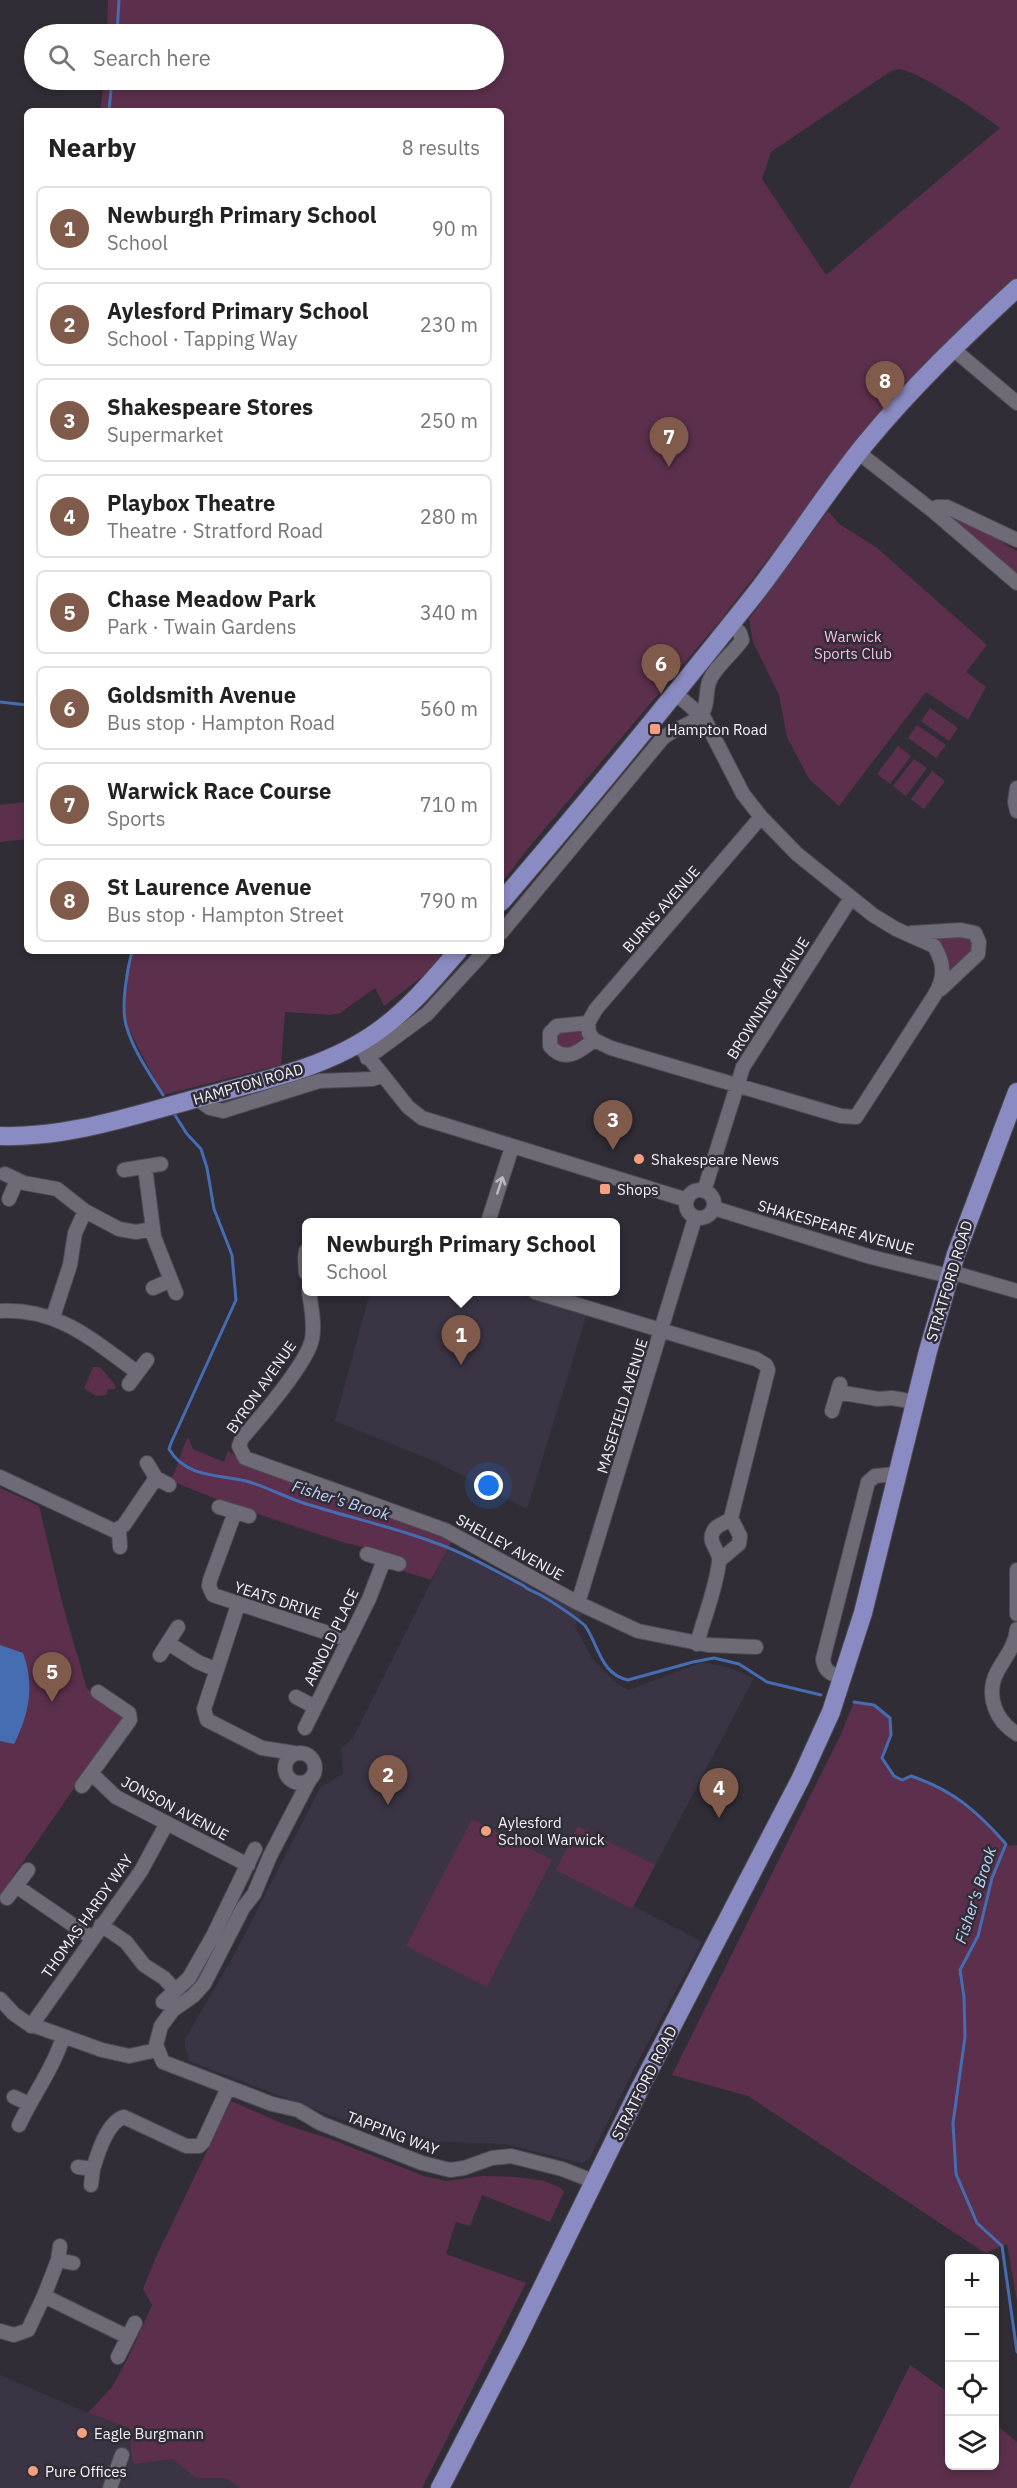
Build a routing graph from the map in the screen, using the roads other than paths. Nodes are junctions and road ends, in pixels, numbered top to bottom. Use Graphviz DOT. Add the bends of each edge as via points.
graph roads {
  1 [pos="1017,288"];
  2 [pos="953,350"];
  3 [pos="1017,403"];
  4 [pos="859,453"];
  5 [pos="933,511"];
  6 [pos="1017,540"];
  7 [pos="1017,583"];
  8 [pos="731,623"];
  9 [pos="675,693"];
  10 [pos="701,715"];
  11 [pos="1017,789"];
  12 [pos="1017,811"];
  13 [pos="761,817"];
  14 [pos="851,898"];
  15 [pos="504,899"];
  16 [pos="504,929"];
  17 [pos="909,934"];
  18 [pos="455,954"];
  19 [pos="482,954"];
  20 [pos="934,996"];
  21 [pos="588,1023"];
  22 [pos="594,1040"];
  23 [pos="362,1051"];
  24 [pos="381,1076"];
  25 [pos="737,1084"];
  26 [pos="1017,1092"];
  27 [pos="196,1098"];
  28 [pos="0,1136"];
  29 [pos="512,1147"];
  30 [pos="161,1164"];
  31 [pos="145,1167"];
  32 [pos="124,1170"];
  33 [pos="704,1191"];
  34 [pos="9,1199"];
  35 [pos="687,1200"];
  36 [pos="714,1208"];
  37 [pos="85,1211"];
  38 [pos="489,1218"];
  39 [pos="695,1218"];
  40 [pos="153,1229"];
  41 [pos="950,1274"];
  42 [pos="153,1288"];
  43 [pos="1017,1291"];
  44 [pos="309,1296"];
  45 [pos="549,1296"];
  46 [pos="0,1311"];
  47 [pos="52,1317"];
  48 [pos="662,1330"];
  49 [pos="147,1360"];
  50 [pos="915,1402"];
  51 [pos="832,1411"];
  52 [pos="250,1460"];
  53 [pos="147,1462"];
  54 [pos="897,1474"];
  55 [pos="0,1477"];
  56 [pos="156,1478"];
  57 [pos="169,1485"];
  58 [pos="219,1507"];
  59 [pos="235,1512"];
  60 [pos="249,1516"];
  61 [pos="731,1518"];
  62 [pos="119,1530"];
  63 [pos="120,1547"];
  64 [pos="367,1554"];
  65 [pos="384,1560"];
  66 [pos="720,1560"];
  67 [pos="399,1564"];
  68 [pos="1017,1570"];
  69 [pos="1017,1587"];
  70 [pos="578,1603"];
  71 [pos="238,1605"];
  72 [pos="1017,1614"];
  73 [pos="178,1627"];
  74 [pos="1017,1629"];
  75 [pos="349,1640"];
  76 [pos="168,1643"];
  77 [pos="697,1644"];
  78 [pos="756,1647"];
  79 [pos="160,1655"];
  80 [pos="217,1670"];
  81 [pos="844,1677"];
  82 [pos="98,1692"];
  83 [pos="296,1697"];
  84 [pos="315,1707"];
  85 [pos="305,1728"];
  86 [pos="1017,1734"];
  87 [pos="261,1748"];
  88 [pos="294,1754"];
  89 [pos="92,1774"];
  90 [pos="286,1774"];
  91 [pos="310,1779"];
  92 [pos="82,1786"];
  93 [pos="291,1815"];
  94 [pos="167,1823"];
  95 [pos="255,1849"];
  96 [pos="248,1865"];
  97 [pos="27,1870"];
  98 [pos="16,1886"];
  99 [pos="7,1898"];
  100 [pos="102,1925"];
  101 [pos="92,1938"];
  102 [pos="176,1990"];
  103 [pos="0,1999"];
  104 [pos="163,2002"];
  105 [pos="31,2025"];
  106 [pos="63,2037"];
  107 [pos="157,2045"];
  108 [pos="228,2088"];
  109 [pos="14,2097"];
  110 [pos="29,2104"];
  111 [pos="19,2125"];
  112 [pos="78,2167"];
  113 [pos="93,2169"];
  114 [pos="593,2181"];
  115 [pos="91,2185"];
  116 [pos="73,2263"];
  117 [pos="44,2296"];
  118 [pos="135,2323"];
  119 [pos="0,2331"];
  120 [pos="128,2337"];
  121 [pos="118,2357"];
  122 [pos="122,2456"];
  123 [pos="110,2488"];
  124 [pos="440,2488"];
  1 -- 2 [label="main road"];
  2 -- 3 [label="street"];
  2 -- 4 [label="main road"];
  4 -- 5 [label="street"];
  4 -- 8 [label="main road"];
  5 -- 6 [label="street" via="947,507"];
  5 -- 7 [label="street"];
  8 -- 9 [label="main road"];
  8 -- 10 [label="street" via="742,640 711,677"];
  9 -- 10 [label="street"];
  9 -- 15 [label="main road"];
  10 -- 13 [label="street" via="743,794"];
  10 -- 16 [label="street" via="662,739"];
  11 -- 12 [label="street"];
  13 -- 14 [label="street" via="797,854"];
  13 -- 21 [label="street, BURNS AVENUE"];
  14 -- 17 [label="street"];
  14 -- 25 [label="street, BROWNING AVENUE" via="743,1067"];
  17 -- 20 [label="street" via="934,946 942,962 942,980"];
  17 -- 20 [label="street" via="961,930 975,933 979,942 978,954"];
  18 -- 23 [label="main road, HAMPTON ROAD"];
  19 -- 23 [label="street, HAMPTON ROAD" via="427,1014"];
  20 -- 25 [label="street" via="856,1117 841,1116"];
  21 -- 22 [label="street"];
  21 -- 22 [label="street" via="557,1026 550,1033 550,1046 569,1056"];
  22 -- 25 [label="street"];
  23 -- 24 [label="street"];
  23 -- 27 [label="main road, HAMPTON ROAD"];
  24 -- 27 [label="street" via="319,1081 223,1111"];
  24 -- 29 [label="street" via="422,1118"];
  25 -- 33 [label="street, BROWNING AVENUE"];
  26 -- 41 [label="main road, STRATFORD ROAD"];
  27 -- 28 [label="main road, HAMPTON ROAD" via="85,1128 35,1136"];
  29 -- 35 [label="street"];
  38 -- 29 [label="street, one-way"];
  30 -- 31 [label="street"];
  31 -- 32 [label="street"];
  31 -- 40 [label="street"];
  33 -- 35 [label="street" via="695,1191"];
  33 -- 36 [label="street" via="712,1197"];
  34 -- 37 [label="street" via="11,1177 57,1189"];
  35 -- 39 [label="street" via="688,1212"];
  36 -- 39 [label="street" via="705,1218"];
  36 -- 41 [label="street, SHAKESPEARE AVENUE" via="871,1257"];
  37 -- 40 [label="street" via="119,1229"];
  37 -- 47 [label="street" via="75,1233 70,1265"];
  39 -- 48 [label="street, MASEFIELD AVENUE"];
  40 -- 42 [label="street" via="173,1286"];
  41 -- 43 [label="street, SHAKESPEARE AVENUE"];
  41 -- 50 [label="main road, STRATFORD ROAD"];
  44 -- 52 [label="street, BYRON AVENUE" via="313,1325 310,1346 299,1367 242,1438 240,1450"];
  45 -- 48 [label="street"];
  46 -- 47 [label="street" via="24,1310"];
  47 -- 49 [label="street" via="82,1332 133,1378"];
  48 -- 61 [label="street" via="756,1359 768,1370"];
  48 -- 70 [label="street, MASEFIELD AVENUE"];
  50 -- 51 [label="street" via="878,1399 839,1388"];
  50 -- 54 [label="main road, STRATFORD ROAD"];
  52 -- 70 [label="street, SHELLEY AVENUE" via="445,1530"];
  53 -- 56 [label="street"];
  54 -- 81 [label="main road, STRATFORD ROAD"];
  54 -- 81 [label="street" via="875,1476 868,1482 823,1659 826,1670"];
  55 -- 62 [label="street" via="111,1530"];
  56 -- 57 [label="street"];
  56 -- 62 [label="street"];
  58 -- 59 [label="street"];
  59 -- 60 [label="street"];
  59 -- 71 [label="street, YEATS DRIVE" via="209,1586 215,1597"];
  61 -- 66 [label="street" via="712,1534"];
  61 -- 66 [label="street" via="740,1536 739,1544"];
  62 -- 63 [label="street"];
  64 -- 65 [label="street"];
  65 -- 67 [label="street"];
  65 -- 75 [label="street, ARNOLD PLACE"];
  66 -- 77 [label="street"];
  68 -- 69 [label="street"];
  69 -- 72 [label="street"];
  70 -- 77 [label="street, SHELLEY AVENUE" via="648,1634"];
  71 -- 75 [label="street, YEATS DRIVE"];
  71 -- 80 [label="street"];
  73 -- 76 [label="street"];
  74 -- 86 [label="street" via="1015,1644 998,1670 992,1692 1000,1720"];
  75 -- 84 [label="street, ARNOLD PLACE"];
  76 -- 79 [label="street"];
  76 -- 80 [label="street"];
  77 -- 78 [label="street, SHELLEY AVENUE"];
  80 -- 87 [label="street" via="204,1709 207,1720"];
  81 -- 114 [label="main road, STRATFORD ROAD" via="801,1778"];
  82 -- 89 [label="street" via="129,1713 130,1720"];
  83 -- 84 [label="street"];
  84 -- 85 [label="street, ARNOLD PLACE"];
  87 -- 88 [label="street"];
  87 -- 90 [label="street"];
  88 -- 90 [label="street" via="287,1760"];
  88 -- 91 [label="street" via="305,1753 314,1761"];
  89 -- 92 [label="street"];
  89 -- 94 [label="street, JONSON AVENUE" via="116,1797"];
  90 -- 91 [label="street" via="299,1783"];
  90 -- 93 [label="street" via="292,1795"];
  91 -- 93 [label="street"];
  93 -- 107 [label="street" via="264,1869 248,1887 243,1908 204,1984 168,2015"];
  94 -- 96 [label="street, JONSON AVENUE"];
  94 -- 100 [label="street, THOMAS HARDY WAY" via="141,1871"];
  95 -- 96 [label="street"];
  96 -- 102 [label="street" via="214,1935 189,1977"];
  97 -- 98 [label="street"];
  98 -- 99 [label="street"];
  98 -- 101 [label="street"];
  100 -- 101 [label="street, THOMAS HARDY WAY"];
  100 -- 102 [label="street" via="126,1942 146,1967"];
  101 -- 105 [label="street, THOMAS HARDY WAY"];
  102 -- 104 [label="street"];
  103 -- 105 [label="street"];
  105 -- 106 [label="street"];
  106 -- 107 [label="street" via="122,2056"];
  106 -- 110 [label="street" via="55,2061"];
  107 -- 108 [label="street, TAPPING WAY" via="167,2065"];
  108 -- 113 [label="street" via="199,2146 186,2146 124,2118 115,2122"];
  108 -- 114 [label="street, TAPPING WAY" via="294,2108 320,2123 438,2168 464,2168 511,2156"];
  109 -- 110 [label="street"];
  110 -- 111 [label="street"];
  112 -- 113 [label="street"];
  113 -- 115 [label="street"];
  114 -- 124 [label="main road, STRATFORD ROAD"];
  116 -- 117 [label="street" via="59,2253"];
  117 -- 119 [label="street" via="27,2330 14,2335"];
  117 -- 120 [label="street"];
  118 -- 120 [label="street"];
  120 -- 121 [label="street"];
  122 -- 123 [label="street"];
}
